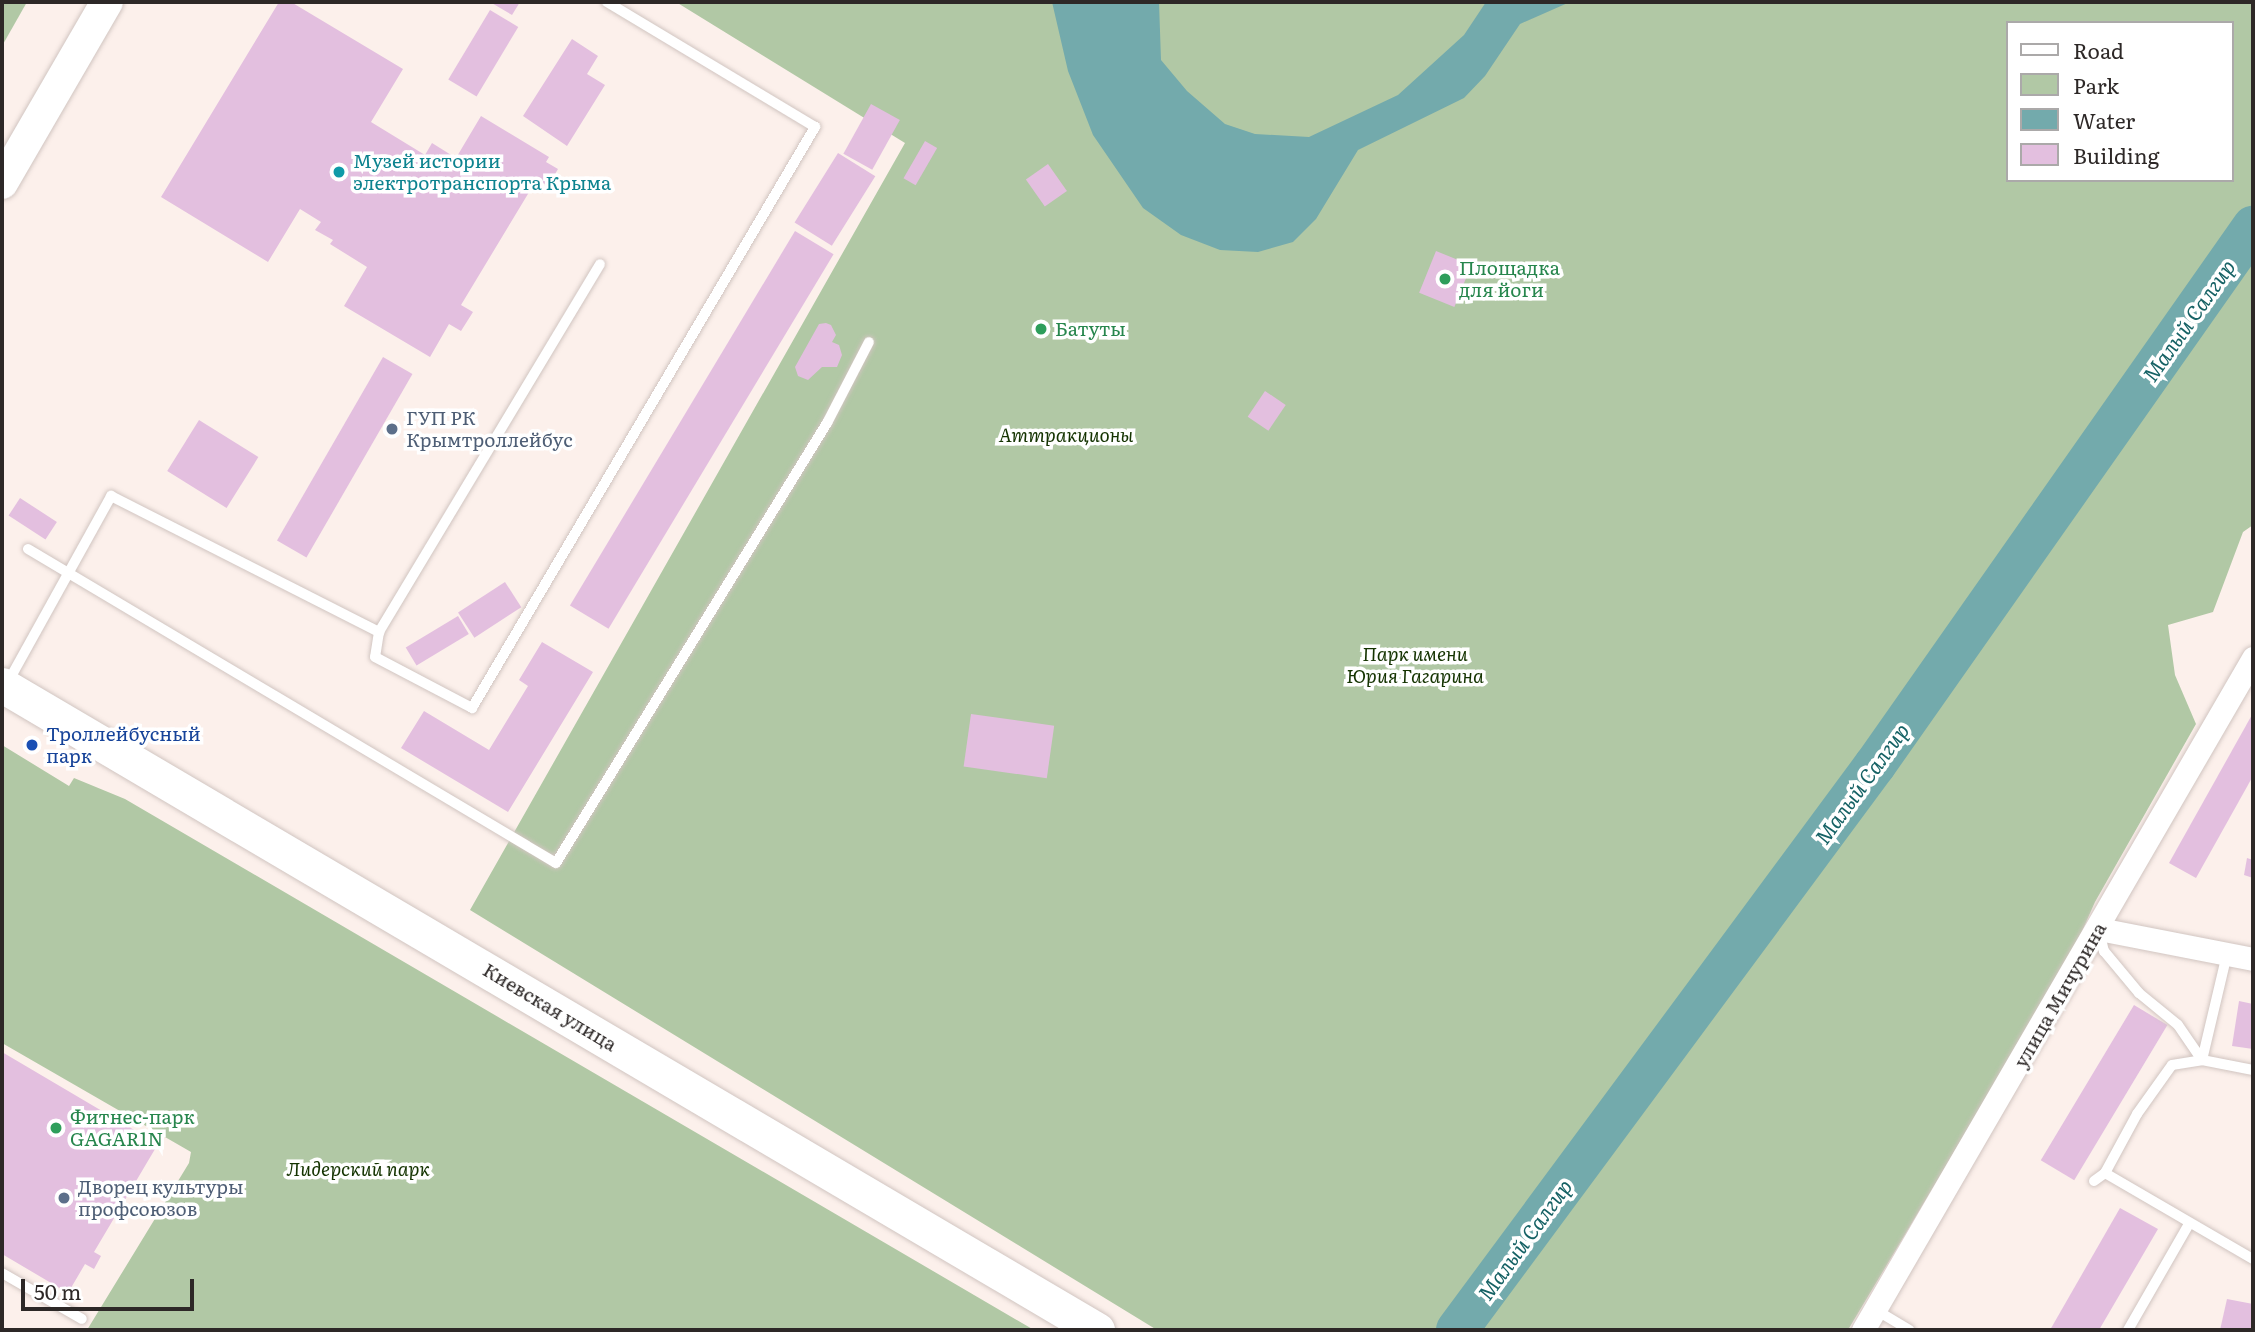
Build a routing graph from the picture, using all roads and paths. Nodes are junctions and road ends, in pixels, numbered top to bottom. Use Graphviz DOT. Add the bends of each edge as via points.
graph roads {
  1 [pos="107,2"];
  2 [pos="607,2"];
  3 [pos="2,183"];
  4 [pos="600,264"];
  5 [pos="869,342"];
  6 [pos="28,549"];
  7 [pos="68,575"];
  8 [pos="379,632"];
  9 [pos="2253,658"];
  10 [pos="4,686"];
  11 [pos="2098,929"];
  12 [pos="2227,954"];
  13 [pos="2253,959"];
  14 [pos="2202,1060"];
  15 [pos="2253,1070"];
  16 [pos="2105,1172"];
  17 [pos="2094,1181"];
  18 [pos="2189,1224"];
  19 [pos="2253,1259"];
  20 [pos="2,1273"];
  21 [pos="1876,1310"];
  22 [pos="82,1319"];
  23 [pos="1097,1330"];
  24 [pos="1863,1330"];
  25 [pos="1909,1330"];
  26 [pos="2128,1330"];
  1 -- 3 [label="main road"];
  2 -- 8 [label="lane" via="815,127 472,708 376,657"];
  4 -- 8 [label="lane"];
  5 -- 7 [label="lane" via="827,423 556,863"];
  6 -- 7 [label="lane"];
  7 -- 8 [label="lane" via="111,496"];
  7 -- 10 [label="lane"];
  9 -- 11 [label="street, улица Мичурина"];
  10 -- 23 [label="main road, Киевская улица"];
  11 -- 12 [label="street"];
  11 -- 14 [label="lane" via="2104,951 2139,993 2178,1025"];
  11 -- 21 [label="street, улица Мичурина"];
  12 -- 13 [label="street"];
  12 -- 14 [label="lane"];
  14 -- 15 [label="lane"];
  14 -- 16 [label="lane" via="2172,1065 2137,1114"];
  16 -- 17 [label="lane"];
  16 -- 18 [label="lane"];
  18 -- 19 [label="lane"];
  18 -- 26 [label="lane"];
  20 -- 22 [label="lane"];
  21 -- 24 [label="street, улица Мичурина"];
  21 -- 25 [label="lane"];
}
